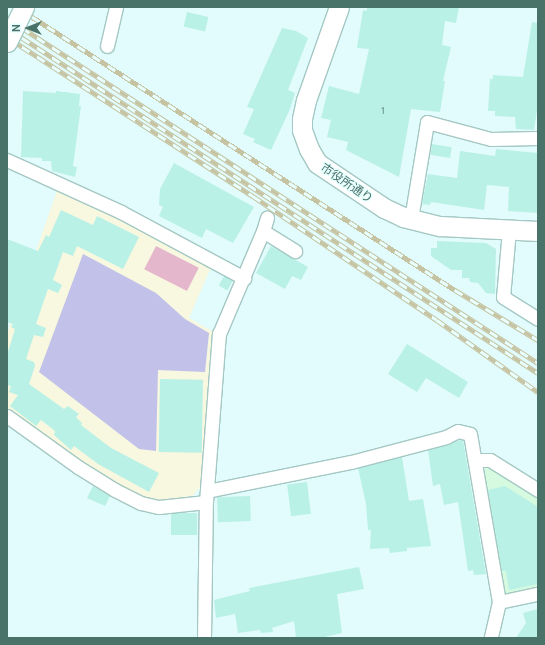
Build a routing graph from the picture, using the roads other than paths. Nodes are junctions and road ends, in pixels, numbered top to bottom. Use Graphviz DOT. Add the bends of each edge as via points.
graph roads {
  1 [pos="24,7"];
  2 [pos="116,7"];
  3 [pos="339,7"];
  4 [pos="7,42"];
  5 [pos="108,46"];
  6 [pos="538,138"];
  7 [pos="7,160"];
  8 [pos="267,218"];
  9 [pos="411,219"];
  10 [pos="509,230"];
  11 [pos="264,231"];
  12 [pos="538,231"];
  13 [pos="296,251"];
  14 [pos="244,278"];
  15 [pos="538,320"];
  16 [pos="7,416"];
  17 [pos="475,460"];
  18 [pos="538,490"];
  19 [pos="206,496"];
  20 [pos="538,594"];
  21 [pos="499,602"];
  22 [pos="204,638"];
  23 [pos="490,638"];
  1 -- 4 [label="street, bridge"];
  2 -- 5 [label="street"];
  3 -- 9 [label="street, 市役所通り" via="306,100 302,130 316,163 327,172 384,208"];
  6 -- 9 [label="street" via="491,139 427,122"];
  7 -- 14 [label="street" via="121,212"];
  8 -- 11 [label="street"];
  9 -- 10 [label="street, 市役所通り" via="440,226"];
  10 -- 12 [label="street, 市役所通り"];
  10 -- 15 [label="street" via="503,298"];
  11 -- 13 [label="street"];
  11 -- 14 [label="street"];
  14 -- 19 [label="street" via="219,334"];
  16 -- 19 [label="street" via="90,475 141,503 159,507"];
  17 -- 18 [label="street" via="490,460"];
  17 -- 19 [label="street" via="470,434 458,431 446,437 351,462"];
  17 -- 21 [label="street"];
  19 -- 22 [label="street"];
  20 -- 21 [label="street"];
  21 -- 23 [label="street"];
}
